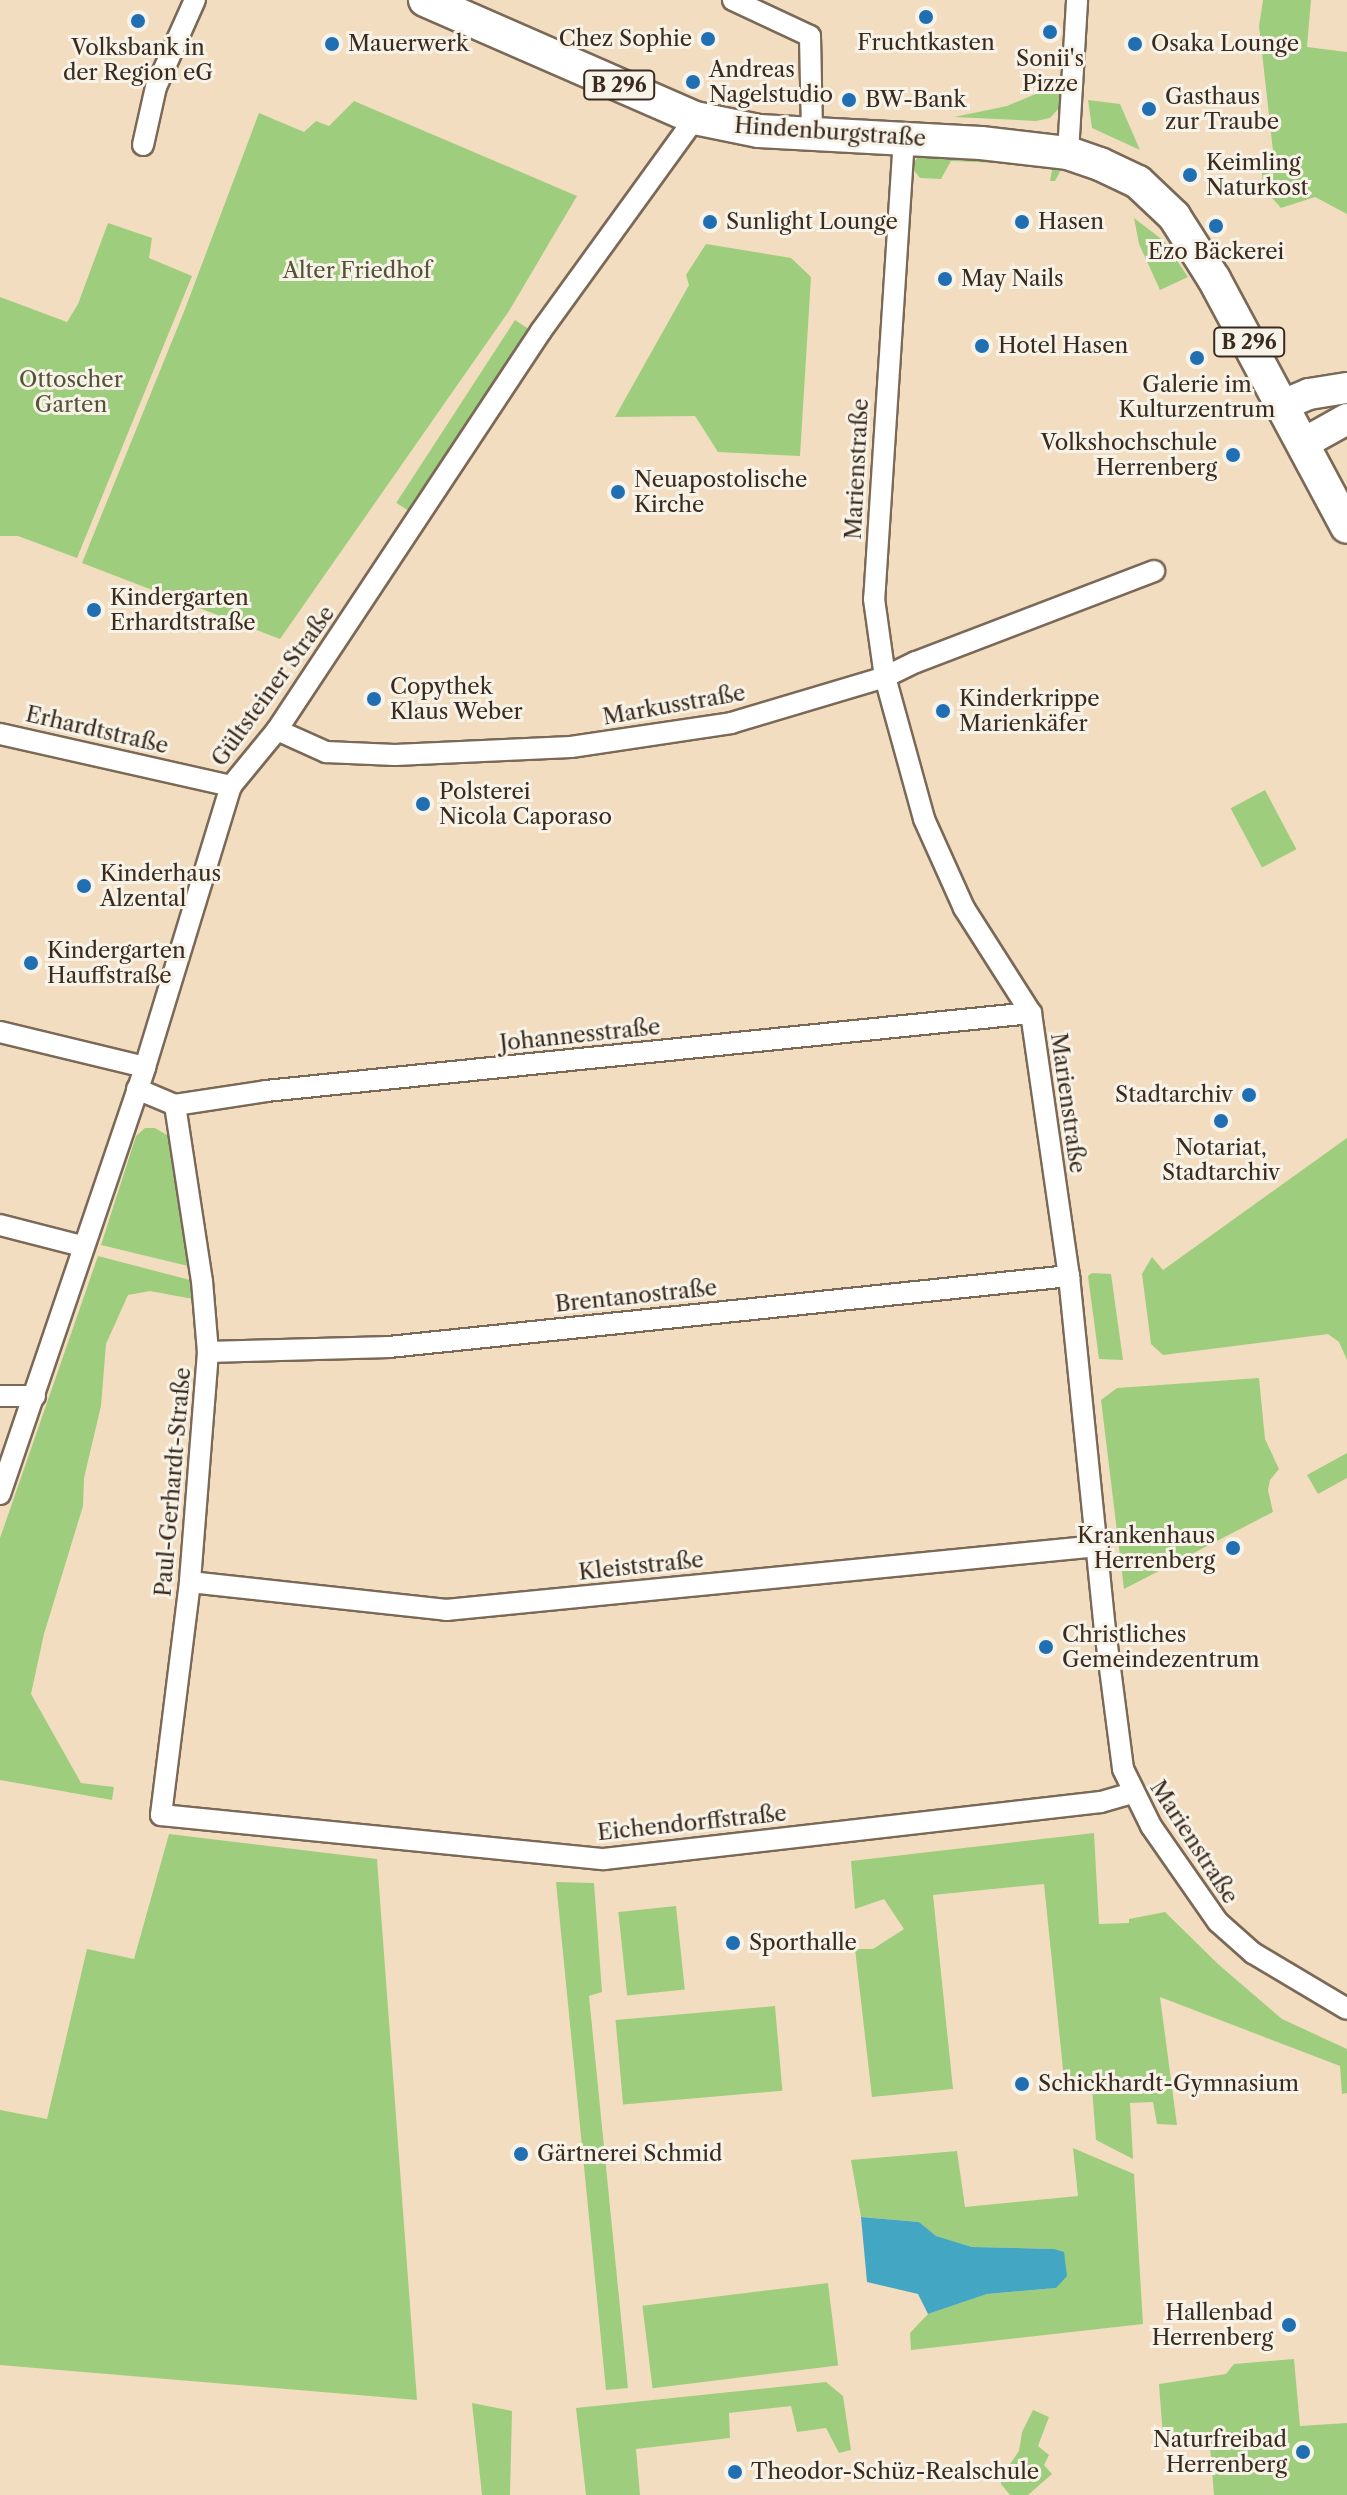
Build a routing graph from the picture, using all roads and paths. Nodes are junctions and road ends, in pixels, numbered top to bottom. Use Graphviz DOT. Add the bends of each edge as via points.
graph roads {
  1 [pos="195,0"];
  2 [pos="425,0"];
  3 [pos="733,0"];
  4 [pos="1077,0"];
  5 [pos="695,118"];
  6 [pos="812,134"];
  7 [pos="904,138"];
  8 [pos="143,145"];
  9 [pos="1068,153"];
  10 [pos="1347,388"];
  11 [pos="1283,405"];
  12 [pos="1347,419"];
  13 [pos="1304,443"];
  14 [pos="1347,527"];
  15 [pos="1154,571"];
  16 [pos="885,677"];
  17 [pos="277,730"];
  18 [pos="0,734"];
  19 [pos="231,786"];
  20 [pos="1031,1013"];
  21 [pos="0,1032"];
  22 [pos="145,1067"];
  23 [pos="137,1089"];
  24 [pos="175,1105"];
  25 [pos="0,1225"];
  26 [pos="82,1246"];
  27 [pos="1069,1276"];
  28 [pos="208,1352"];
  29 [pos="0,1396"];
  30 [pos="35,1396"];
  31 [pos="0,1494"];
  32 [pos="1098,1546"];
  33 [pos="190,1582"];
  34 [pos="1132,1793"];
  35 [pos="161,1815"];
  36 [pos="1347,2009"];
  1 -- 8 [label="street" via="156,87"];
  2 -- 5 [label="main road, Hindenburgstraße / B 296"];
  3 -- 6 [label="street" via="810,36"];
  4 -- 9 [label="street"];
  5 -- 6 [label="main road, Hindenburgstraße / B 296" via="759,131"];
  5 -- 17 [label="street, Gültsteiner Straße" via="541,331"];
  6 -- 7 [label="main road, Hindenburgstraße / B 296"];
  7 -- 9 [label="main road, Hindenburgstraße / B 296"];
  7 -- 16 [label="street, Marienstraße" via="874,599"];
  9 -- 11 [label="main road, Hindenburgstraße / B 296" via="1151,192 1174,216"];
  10 -- 11 [label="main road"];
  11 -- 13 [label="main road, B 296"];
  12 -- 13 [label="main road"];
  13 -- 14 [label="main road, B 296"];
  15 -- 16 [label="street, Markusstraße"];
  16 -- 17 [label="street, Markusstraße" via="731,723 571,747 395,755 326,752"];
  16 -- 20 [label="street, Marienstraße" via="924,819 964,908"];
  17 -- 19 [label="street, Gültsteiner Straße"];
  18 -- 19 [label="street, Erhardtstraße"];
  19 -- 22 [label="street, Gültsteiner Straße"];
  20 -- 24 [label="street, Johannesstraße" via="266,1091"];
  20 -- 27 [label="street, Marienstraße"];
  21 -- 22 [label="street"];
  22 -- 23 [label="street, Gültsteiner Straße"];
  23 -- 24 [label="street"];
  23 -- 26 [label="street, Gültsteiner Straße"];
  24 -- 28 [label="street, Paul-Gerhardt-Straße"];
  25 -- 26 [label="street"];
  26 -- 30 [label="street, Gültsteiner Straße"];
  27 -- 28 [label="street, Brentanostraße" via="389,1347"];
  27 -- 32 [label="street, Marienstraße"];
  28 -- 33 [label="street, Paul-Gerhardt-Straße"];
  29 -- 30 [label="street"];
  30 -- 31 [label="street, Gültsteiner Straße"];
  32 -- 33 [label="street, Kleiststraße" via="446,1610"];
  32 -- 34 [label="street, Marienstraße" via="1118,1744"];
  33 -- 35 [label="street, Paul-Gerhardt-Straße"];
  34 -- 35 [label="street, Eichendorffstraße" via="1101,1802 604,1859"];
  34 -- 36 [label="street, Marienstraße" via="1218,1922 1253,1953"];
}
